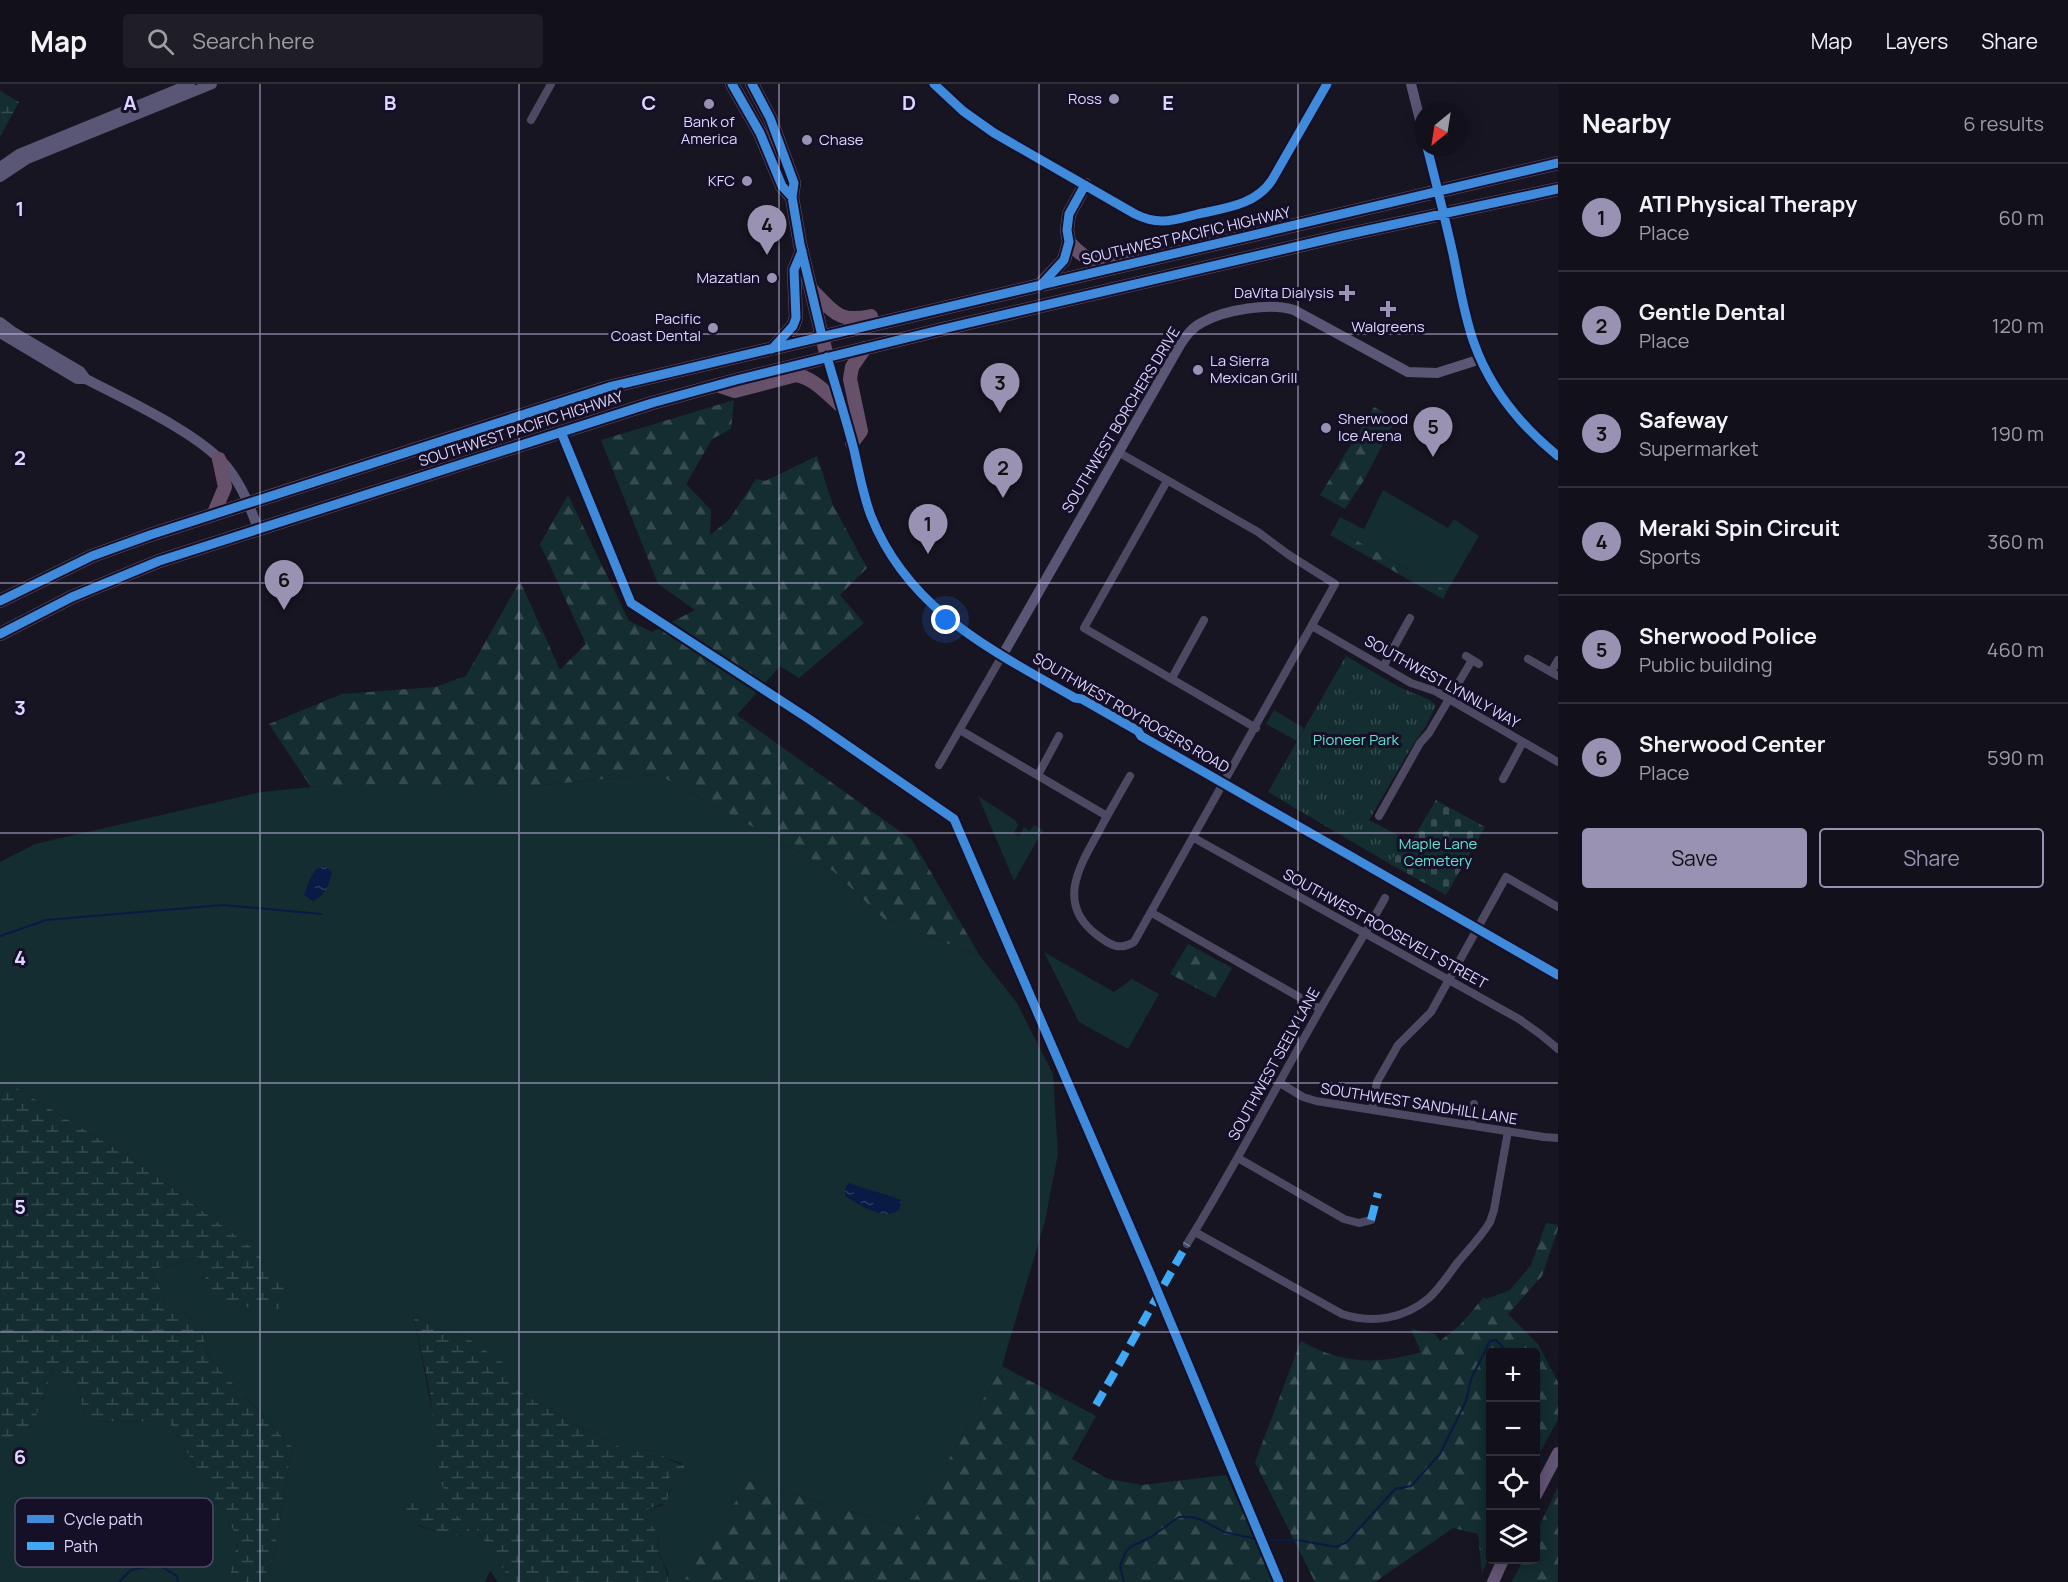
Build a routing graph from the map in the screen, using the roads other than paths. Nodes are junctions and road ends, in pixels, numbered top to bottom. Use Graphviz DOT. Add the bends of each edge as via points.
graph roads {
  1 [pos="190,84"];
  2 [pos="212,84"];
  3 [pos="551,84"];
  4 [pos="732,84"];
  5 [pos="743,84"];
  6 [pos="752,84"];
  7 [pos="934,84"];
  8 [pos="1327,84"];
  9 [pos="1411,84"];
  10 [pos="1416,102"];
  11 [pos="767,112"];
  12 [pos="531,120"];
  13 [pos="1429,156"];
  14 [pos="1558,163"];
  15 [pos="0,166"];
  16 [pos="0,177"];
  17 [pos="1084,185"];
  18 [pos="1558,189"];
  19 [pos="1438,192"];
  20 [pos="792,197"];
  21 [pos="1443,213"];
  22 [pos="1068,242"];
  23 [pos="802,251"];
  24 [pos="1143,261"];
  25 [pos="1040,286"];
  26 [pos="811,290"];
  27 [pos="940,309"];
  28 [pos="0,322"];
  29 [pos="0,333"];
  30 [pos="822,336"];
  31 [pos="865,348"];
  32 [pos="772,349"];
  33 [pos="827,357"];
  34 [pos="1480,359"];
  35 [pos="86,379"];
  36 [pos="717,385"];
  37 [pos="841,406"];
  38 [pos="852,443"];
  39 [pos="1118,452"];
  40 [pos="1558,456"];
  41 [pos="219,459"];
  42 [pos="1167,481"];
  43 [pos="248,502"];
  44 [pos="214,513"];
  45 [pos="258,529"];
  46 [pos="0,601"];
  47 [pos="1410,618"];
  48 [pos="1204,620"];
  49 [pos="1312,626"];
  50 [pos="1,633"];
  51 [pos="1002,656"];
  52 [pos="1528,659"];
  53 [pos="1472,660"];
  54 [pos="1558,660"];
  55 [pos="1383,667"];
  56 [pos="1555,674"];
  57 [pos="1172,678"];
  58 [pos="1449,699"];
  59 [pos="1256,728"];
  60 [pos="960,730"];
  61 [pos="1059,736"];
  62 [pos="1523,742"];
  63 [pos="1558,762"];
  64 [pos="939,765"];
  65 [pos="1038,775"];
  66 [pos="1130,776"];
  67 [pos="1503,778"];
  68 [pos="1224,784"];
  69 [pos="1107,816"];
  70 [pos="1379,816"];
  71 [pos="1194,838"];
  72 [pos="1385,898"];
  73 [pos="1558,907"];
  74 [pos="1152,913"];
  75 [pos="1478,928"];
  76 [pos="1365,934"];
  77 [pos="1558,975"];
  78 [pos="1449,980"];
  79 [pos="1320,1009"];
  80 [pos="1558,1049"];
  81 [pos="1280,1083"];
  82 [pos="1474,1104"];
  83 [pos="1372,1110"];
  84 [pos="1472,1125"];
  85 [pos="1508,1131"];
  86 [pos="1558,1138"];
  87 [pos="1238,1158"];
  88 [pos="1371,1220"];
  89 [pos="1195,1232"];
  90 [pos="1187,1244"];
  91 [pos="1558,1453"];
  92 [pos="1540,1486"];
  93 [pos="1501,1564"];
  94 [pos="1493,1582"];
  1 -- 15 [label="street" via="19,154"];
  2 -- 16 [label="street" via="27,159"];
  3 -- 12 [label="street"];
  4 -- 20 [label="highway" via="760,132 782,186"];
  5 -- 11 [label="highway" via="754,103"];
  6 -- 11 [label="highway"];
  7 -- 17 [label="street" via="994,133"];
  8 -- 17 [label="street" via="1269,184 1246,202 1158,221 1135,214"];
  9 -- 10 [label="street"];
  11 -- 20 [label="highway" via="794,183"];
  13 -- 19 [label="street"];
  14 -- 19 [label="highway, SOUTHWEST PACIFIC HIGHWAY"];
  17 -- 22 [label="highway" via="1069,214"];
  18 -- 21 [label="highway, SOUTHWEST PACIFIC HIGHWAY"];
  19 -- 21 [label="street"];
  19 -- 24 [label="highway, SOUTHWEST PACIFIC HIGHWAY"];
  20 -- 23 [label="highway"];
  21 -- 31 [label="highway, SOUTHWEST PACIFIC HIGHWAY"];
  21 -- 34 [label="street"];
  22 -- 24 [label="highway" via="1091,259"];
  22 -- 25 [label="highway" via="1062,263"];
  23 -- 26 [label="highway"];
  23 -- 32 [label="highway" via="794,270 796,318"];
  24 -- 25 [label="highway, SOUTHWEST PACIFIC HIGHWAY"];
  25 -- 27 [label="highway, SOUTHWEST PACIFIC HIGHWAY"];
  26 -- 27 [label="highway" via="839,316 848,319 929,303"];
  26 -- 30 [label="highway"];
  27 -- 30 [label="highway, SOUTHWEST PACIFIC HIGHWAY"];
  28 -- 35 [label="street" via="80,371"];
  29 -- 35 [label="street" via="77,379"];
  30 -- 32 [label="highway, SOUTHWEST PACIFIC HIGHWAY"];
  30 -- 33 [label="highway"];
  31 -- 33 [label="highway, SOUTHWEST PACIFIC HIGHWAY"];
  31 -- 38 [label="highway" via="852,367 850,379 861,431"];
  32 -- 43 [label="highway, SOUTHWEST PACIFIC HIGHWAY" via="609,387"];
  33 -- 36 [label="highway, SOUTHWEST PACIFIC HIGHWAY"];
  33 -- 37 [label="main road, SOUTHWEST ROY ROGERS ROAD"];
  34 -- 39 [label="street, SOUTHWEST BORCHERS DRIVE" via="1437,373 1407,372 1287,308 1264,306 1223,315 1203,321 1187,335"];
  34 -- 40 [label="street" via="1514,413"];
  35 -- 41 [label="street" via="182,432"];
  36 -- 37 [label="highway" via="735,391 795,375 805,377"];
  36 -- 45 [label="highway, SOUTHWEST PACIFIC HIGHWAY"];
  37 -- 38 [label="main road, SOUTHWEST ROY ROGERS ROAD"];
  38 -- 51 [label="main road, SOUTHWEST ROY ROGERS ROAD" via="866,503 895,562 939,612"];
  39 -- 42 [label="street"];
  39 -- 51 [label="street, SOUTHWEST BORCHERS DRIVE"];
  41 -- 43 [label="street"];
  41 -- 44 [label="highway" via="225,487"];
  42 -- 49 [label="street" via="1258,532 1335,584"];
  42 -- 57 [label="street" via="1084,628"];
  43 -- 44 [label="highway, SOUTHWEST PACIFIC HIGHWAY"];
  43 -- 45 [label="street"];
  44 -- 46 [label="highway, SOUTHWEST PACIFIC HIGHWAY" via="92,556"];
  45 -- 50 [label="highway, SOUTHWEST PACIFIC HIGHWAY" via="112,579"];
  47 -- 55 [label="street"];
  48 -- 57 [label="street"];
  49 -- 55 [label="street, SOUTHWEST LYNNLY WAY"];
  49 -- 59 [label="street"];
  51 -- 60 [label="street, SOUTHWEST BORCHERS DRIVE"];
  51 -- 68 [label="main road, SOUTHWEST ROY ROGERS ROAD" via="1106,720"];
  52 -- 56 [label="street"];
  53 -- 58 [label="street"];
  54 -- 56 [label="street"];
  55 -- 58 [label="street, SOUTHWEST LYNNLY WAY"];
  57 -- 59 [label="street"];
  58 -- 62 [label="street, SOUTHWEST LYNNLY WAY"];
  58 -- 70 [label="street"];
  59 -- 68 [label="street"];
  60 -- 64 [label="street, SOUTHWEST BORCHERS DRIVE"];
  60 -- 65 [label="street"];
  61 -- 65 [label="street"];
  62 -- 63 [label="street, SOUTHWEST LYNNLY WAY"];
  62 -- 67 [label="street"];
  65 -- 69 [label="street"];
  66 -- 69 [label="street"];
  68 -- 71 [label="street"];
  68 -- 75 [label="main road, SOUTHWEST ROY ROGERS ROAD"];
  69 -- 74 [label="street" via="1076,873 1074,895 1082,920 1103,940 1126,947 1134,942"];
  71 -- 74 [label="street"];
  71 -- 76 [label="street, SOUTHWEST ROOSEVELT STREET"];
  72 -- 76 [label="street, SOUTHWEST SEELY LANE"];
  73 -- 75 [label="street" via="1506,877"];
  74 -- 79 [label="street"];
  75 -- 77 [label="main road, SOUTHWEST ROY ROGERS ROAD"];
  75 -- 78 [label="street"];
  76 -- 78 [label="street, SOUTHWEST ROOSEVELT STREET"];
  76 -- 79 [label="street, SOUTHWEST SEELY LANE"];
  78 -- 80 [label="street, SOUTHWEST ROOSEVELT STREET" via="1519,1019"];
  78 -- 83 [label="street" via="1431,1012 1398,1045 1380,1076"];
  79 -- 81 [label="street, SOUTHWEST SEELY LANE"];
  81 -- 83 [label="street, SOUTHWEST SANDHILL LANE" via="1310,1100"];
  81 -- 87 [label="street, SOUTHWEST SEELY LANE"];
  82 -- 84 [label="street"];
  83 -- 84 [label="street, SOUTHWEST SANDHILL LANE"];
  84 -- 85 [label="street, SOUTHWEST SANDHILL LANE"];
  85 -- 86 [label="street, SOUTHWEST SANDHILL LANE"];
  85 -- 89 [label="street" via="1490,1222 1431,1295 1396,1316 1362,1319 1341,1314"];
  87 -- 88 [label="street" via="1344,1218 1359,1223"];
  87 -- 89 [label="street, SOUTHWEST SEELY LANE"];
  89 -- 90 [label="street, SOUTHWEST SEELY LANE"];
  91 -- 92 [label="main road"];
  93 -- 94 [label="main road"];
}
